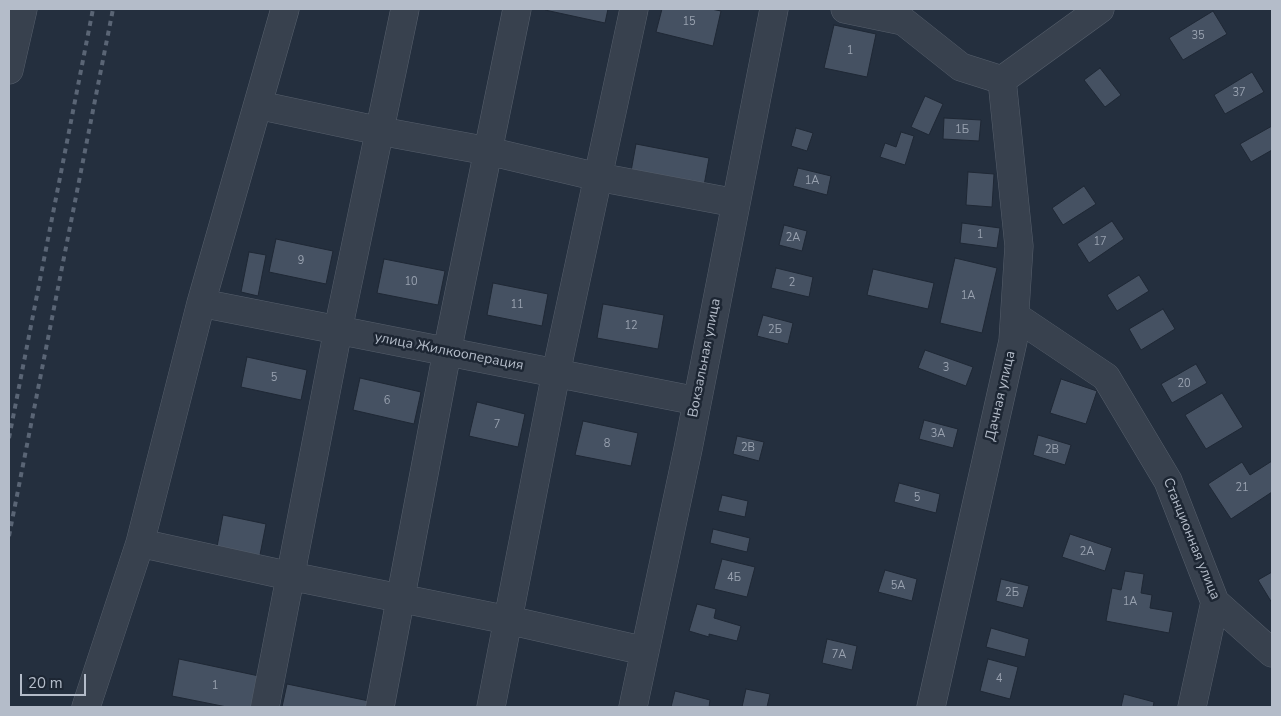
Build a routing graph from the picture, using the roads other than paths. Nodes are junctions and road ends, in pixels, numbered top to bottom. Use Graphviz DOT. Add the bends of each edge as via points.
graph roads {
  1 [pos="23,9"];
  2 [pos="285,9"];
  3 [pos="405,9"];
  4 [pos="517,9"];
  5 [pos="634,9"];
  6 [pos="774,9"];
  7 [pos="845,9"];
  8 [pos="1100,9"];
  9 [pos="893,14"];
  10 [pos="9,70"];
  11 [pos="1002,80"];
  12 [pos="258,105"];
  13 [pos="380,131"];
  14 [pos="488,151"];
  15 [pos="598,177"];
  16 [pos="736,203"];
  17 [pos="201,303"];
  18 [pos="1015,316"];
  19 [pos="338,330"];
  20 [pos="447,352"];
  21 [pos="556,374"];
  22 [pos="697,401"];
  23 [pos="140,543"];
  24 [pos="290,576"];
  25 [pos="400,599"];
  26 [pos="1214,602"];
  27 [pos="508,620"];
  28 [pos="645,651"];
  29 [pos="1272,653"];
  30 [pos="86,707"];
  31 [pos="265,707"];
  32 [pos="380,707"];
  33 [pos="491,707"];
  34 [pos="633,707"];
  35 [pos="931,707"];
  36 [pos="1192,707"];
  1 -- 10 [label="street"];
  2 -- 12 [label="street"];
  3 -- 13 [label="street"];
  4 -- 14 [label="street"];
  5 -- 15 [label="street"];
  6 -- 16 [label="street, Вокзальная улица"];
  7 -- 9 [label="street"];
  8 -- 11 [label="street"];
  9 -- 11 [label="street" via="961,67"];
  11 -- 18 [label="street, Дачная улица" via="1020,246"];
  12 -- 13 [label="street"];
  12 -- 17 [label="street"];
  13 -- 14 [label="street"];
  13 -- 19 [label="street"];
  14 -- 15 [label="street"];
  14 -- 20 [label="street"];
  15 -- 16 [label="street"];
  15 -- 21 [label="street"];
  16 -- 22 [label="street, Вокзальная улица"];
  17 -- 19 [label="street, улица Жилкооперация"];
  17 -- 23 [label="street"];
  18 -- 26 [label="street, Станционная улица" via="1106,377 1168,481"];
  18 -- 35 [label="street, Дачная улица" via="1013,341"];
  19 -- 20 [label="street, улица Жилкооперация"];
  19 -- 24 [label="street"];
  20 -- 21 [label="street, улица Жилкооперация"];
  20 -- 25 [label="street"];
  21 -- 22 [label="street, улица Жилкооперация"];
  21 -- 27 [label="street"];
  22 -- 28 [label="street, Вокзальная улица"];
  23 -- 24 [label="street"];
  23 -- 30 [label="street"];
  24 -- 25 [label="street"];
  24 -- 31 [label="street"];
  25 -- 27 [label="street"];
  25 -- 32 [label="street"];
  26 -- 29 [label="street, Станционная улица"];
  26 -- 36 [label="street"];
  27 -- 28 [label="street"];
  27 -- 33 [label="street"];
  28 -- 34 [label="street, Вокзальная улица"];
}
